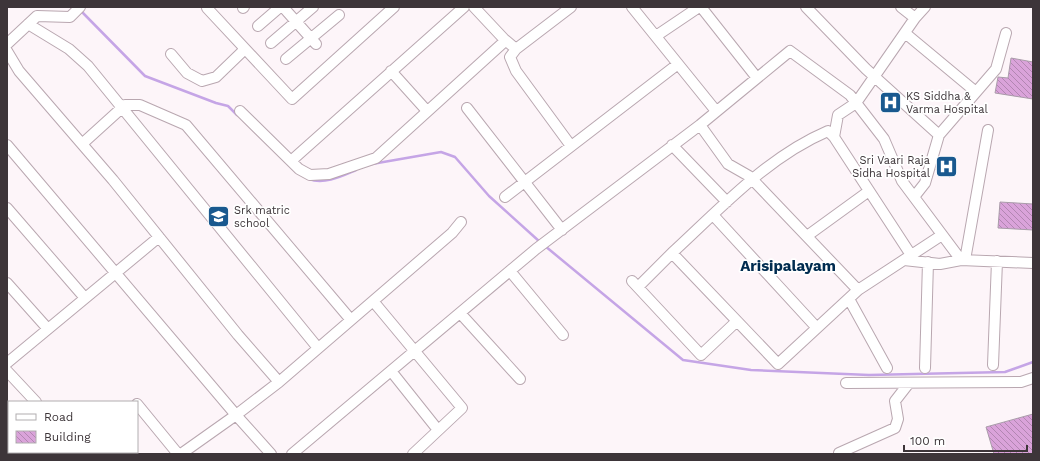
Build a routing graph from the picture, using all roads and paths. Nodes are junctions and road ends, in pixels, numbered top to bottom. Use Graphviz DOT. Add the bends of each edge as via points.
graph roads {
  1 [pos="80,7"];
  2 [pos="207,7"];
  3 [pos="281,7"];
  4 [pos="313,7"];
  5 [pos="394,7"];
  6 [pos="464,7"];
  7 [pos="474,7"];
  8 [pos="571,7"];
  9 [pos="632,7"];
  10 [pos="700,7"];
  11 [pos="806,7"];
  12 [pos="901,7"];
  13 [pos="925,7"];
  14 [pos="339,15"];
  15 [pos="915,18"];
  16 [pos="296,22"];
  17 [pos="28,24"];
  18 [pos="258,26"];
  19 [pos="905,32"];
  20 [pos="1006,33"];
  21 [pos="656,36"];
  22 [pos="313,41"];
  23 [pos="505,41"];
  24 [pos="7,44"];
  25 [pos="272,44"];
  26 [pos="244,49"];
  27 [pos="516,49"];
  28 [pos="7,50"];
  29 [pos="171,54"];
  30 [pos="286,59"];
  31 [pos="678,64"];
  32 [pos="391,71"];
  33 [pos="874,77"];
  34 [pos="757,78"];
  35 [pos="976,92"];
  36 [pos="856,103"];
  37 [pos="122,107"];
  38 [pos="467,108"];
  39 [pos="240,111"];
  40 [pos="427,111"];
  41 [pos="716,111"];
  42 [pos="700,124"];
  43 [pos="988,130"];
  44 [pos="939,135"];
  45 [pos="834,137"];
  46 [pos="82,144"];
  47 [pos="7,145"];
  48 [pos="672,145"];
  49 [pos="571,146"];
  50 [pos="291,161"];
  51 [pos="752,179"];
  52 [pos="524,182"];
  53 [pos="869,191"];
  54 [pos="505,197"];
  55 [pos="914,197"];
  56 [pos="727,202"];
  57 [pos="7,208"];
  58 [pos="713,215"];
  59 [pos="461,222"];
  60 [pos="562,230"];
  61 [pos="942,235"];
  62 [pos="807,236"];
  63 [pos="159,238"];
  64 [pos="672,253"];
  65 [pos="907,258"];
  66 [pos="963,260"];
  67 [pos="997,261"];
  68 [pos="928,262"];
  69 [pos="1033,263"];
  70 [pos="510,271"];
  71 [pos="116,273"];
  72 [pos="7,283"];
  73 [pos="858,290"];
  74 [pos="85,298"];
  75 [pos="849,299"];
  76 [pos="373,301"];
  77 [pos="460,314"];
  78 [pos="351,320"];
  79 [pos="737,321"];
  80 [pos="817,328"];
  81 [pos="48,329"];
  82 [pos="563,335"];
  83 [pos="318,348"];
  84 [pos="415,351"];
  85 [pos="7,363"];
  86 [pos="994,365"];
  87 [pos="887,368"];
  88 [pos="925,368"];
  89 [pos="7,371"];
  90 [pos="391,371"];
  91 [pos="1033,378"];
  92 [pos="520,379"];
  93 [pos="279,382"];
  94 [pos="846,383"];
  95 [pos="908,383"];
  96 [pos="35,401"];
  97 [pos="138,406"];
  98 [pos="236,415"];
  99 [pos="438,430"];
  100 [pos="417,452"];
  101 [pos="839,453"];
  102 [pos="178,454"];
  103 [pos="182,454"];
  104 [pos="271,454"];
  105 [pos="292,454"];
  1 -- 17 [label="street" via="70,17 37,16"];
  2 -- 26 [label="street"];
  3 -- 16 [label="street"];
  3 -- 18 [label="street"];
  4 -- 16 [label="street"];
  5 -- 26 [label="street" via="292,99"];
  6 -- 32 [label="street"];
  7 -- 23 [label="street"];
  8 -- 27 [label="street"];
  9 -- 21 [label="street"];
  10 -- 21 [label="street"];
  10 -- 34 [label="street"];
  11 -- 33 [label="street"];
  12 -- 15 [label="street"];
  13 -- 15 [label="street"];
  14 -- 22 [label="street"];
  15 -- 19 [label="street"];
  16 -- 22 [label="street"];
  16 -- 25 [label="street"];
  17 -- 24 [label="street"];
  17 -- 37 [label="street" via="69,49 88,66"];
  19 -- 33 [label="street"];
  19 -- 35 [label="street"];
  20 -- 35 [label="street" via="996,69"];
  21 -- 31 [label="street"];
  22 -- 30 [label="street"];
  23 -- 27 [label="street"];
  23 -- 40 [label="street"];
  26 -- 29 [label="street" via="216,77 202,81 187,73"];
  27 -- 49 [label="street" via="510,57 516,71"];
  28 -- 46 [label="street" via="19,71"];
  31 -- 41 [label="street"];
  31 -- 49 [label="street"];
  32 -- 40 [label="street"];
  32 -- 50 [label="street"];
  33 -- 36 [label="street"];
  33 -- 44 [label="street"];
  34 -- 36 [label="street" via="790,51 850,95"];
  34 -- 41 [label="street"];
  35 -- 44 [label="street"];
  36 -- 45 [label="street" via="838,115"];
  36 -- 55 [label="street" via="884,139 902,181"];
  37 -- 46 [label="street"];
  37 -- 78 [label="street" via="140,105 186,125"];
  37 -- 83 [label="street"];
  38 -- 52 [label="street"];
  39 -- 50 [label="street"];
  40 -- 50 [label="street" via="376,158 329,174 317,175 310,175"];
  41 -- 42 [label="street"];
  42 -- 48 [label="street"];
  42 -- 51 [label="street" via="728,164"];
  43 -- 66 [label="street"];
  44 -- 55 [label="street" via="925,183"];
  45 -- 51 [label="street" via="828,131 812,138"];
  45 -- 53 [label="street"];
  46 -- 63 [label="street"];
  47 -- 71 [label="street"];
  48 -- 56 [label="street"];
  48 -- 60 [label="street"];
  49 -- 52 [label="street"];
  51 -- 56 [label="street"];
  51 -- 62 [label="street"];
  52 -- 54 [label="street"];
  52 -- 60 [label="street"];
  53 -- 62 [label="street"];
  53 -- 65 [label="street"];
  55 -- 61 [label="street"];
  56 -- 58 [label="street"];
  57 -- 74 [label="street"];
  58 -- 64 [label="street"];
  58 -- 80 [label="street"];
  59 -- 76 [label="street" via="452,233"];
  60 -- 70 [label="street"];
  61 -- 65 [label="street"];
  61 -- 66 [label="street"];
  62 -- 73 [label="street"];
  63 -- 71 [label="street"];
  63 -- 93 [label="street"];
  64 -- 79 [label="street"];
  64 -- 79 [label="street" via="635,284 701,355"];
  65 -- 68 [label="street"];
  65 -- 73 [label="street"];
  66 -- 67 [label="street"];
  66 -- 68 [label="street" via="940,264"];
  67 -- 69 [label="street"];
  67 -- 86 [label="street"];
  68 -- 88 [label="street"];
  70 -- 77 [label="street"];
  70 -- 82 [label="street"];
  71 -- 74 [label="street"];
  71 -- 98 [label="street"];
  72 -- 81 [label="street"];
  73 -- 75 [label="street"];
  74 -- 81 [label="street"];
  75 -- 80 [label="street"];
  75 -- 87 [label="street"];
  76 -- 78 [label="street"];
  76 -- 84 [label="street"];
  77 -- 84 [label="street"];
  77 -- 92 [label="street"];
  78 -- 83 [label="street"];
  79 -- 80 [label="street" via="778,364"];
  81 -- 85 [label="street"];
  83 -- 93 [label="street"];
  84 -- 90 [label="street"];
  84 -- 99 [label="street" via="462,408"];
  89 -- 96 [label="street"];
  90 -- 99 [label="street"];
  90 -- 105 [label="street"];
  91 -- 95 [label="street" via="1021,382"];
  93 -- 98 [label="street"];
  94 -- 95 [label="street"];
  95 -- 101 [label="street" via="894,401 898,420 895,428"];
  97 -- 102 [label="street"];
  98 -- 103 [label="street"];
  98 -- 104 [label="street"];
  99 -- 100 [label="street"];
}
